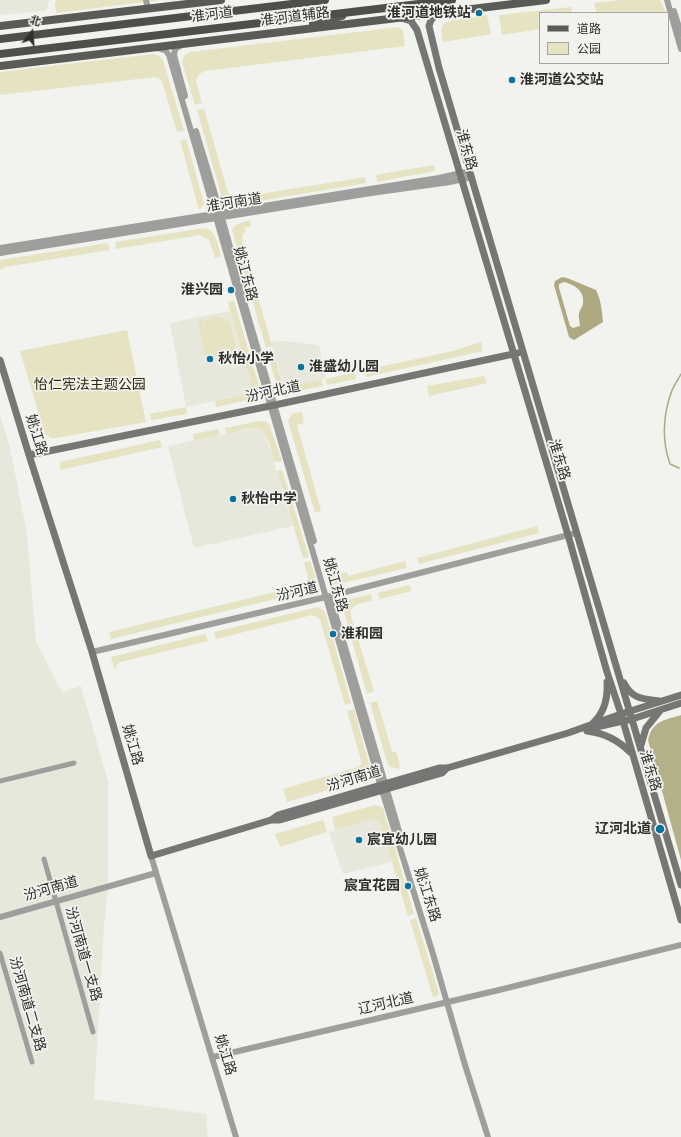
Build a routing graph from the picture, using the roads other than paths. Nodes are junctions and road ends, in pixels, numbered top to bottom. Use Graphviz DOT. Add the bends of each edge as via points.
graph roads {
  1 [pos="146,0"];
  2 [pos="221,0"];
  3 [pos="325,0"];
  4 [pos="452,0"];
  5 [pos="546,0"];
  6 [pos="667,0"];
  7 [pos="671,0"];
  8 [pos="160,4"];
  9 [pos="148,9"];
  10 [pos="364,10"];
  11 [pos="438,13"];
  12 [pos="400,18"];
  13 [pos="0,26"];
  14 [pos="287,31"];
  15 [pos="681,34"];
  16 [pos="0,39"];
  17 [pos="184,44"];
  18 [pos="154,47"];
  19 [pos="681,49"];
  20 [pos="0,54"];
  21 [pos="0,66"];
  22 [pos="471,174"];
  23 [pos="461,177"];
  24 [pos="219,215"];
  25 [pos="0,248"];
  26 [pos="0,253"];
  27 [pos="523,352"];
  28 [pos="513,354"];
  29 [pos="0,360"];
  30 [pos="272,406"];
  31 [pos="29,455"];
  32 [pos="576,532"];
  33 [pos="568,535"];
  34 [pos="328,597"];
  35 [pos="92,652"];
  36 [pos="606,672"];
  37 [pos="619,674"];
  38 [pos="681,695"];
  39 [pos="661,701"];
  40 [pos="681,703"];
  41 [pos="664,709"];
  42 [pos="630,711"];
  43 [pos="620,714"];
  44 [pos="632,719"];
  45 [pos="623,722"];
  46 [pos="590,725"];
  47 [pos="581,731"];
  48 [pos="568,733"];
  49 [pos="640,748"];
  50 [pos="631,753"];
  51 [pos="74,763"];
  52 [pos="0,781"];
  53 [pos="383,787"];
  54 [pos="150,856"];
  55 [pos="44,859"];
  56 [pos="156,873"];
  57 [pos="681,885"];
  58 [pos="56,901"];
  59 [pos="0,917"];
  60 [pos="681,920"];
  61 [pos="681,944"];
  62 [pos="0,953"];
  63 [pos="448,1002"];
  64 [pos="93,1032"];
  65 [pos="213,1057"];
  66 [pos="32,1062"];
  67 [pos="236,1137"];
  68 [pos="488,1137"];
  69 [pos="492,1137"];
  1 -- 9 [label="street"];
  2 -- 8 [label="main road"];
  3 -- 16 [label="highway, 淮河道"];
  4 -- 10 [label="highway, 淮河道"];
  5 -- 11 [label="main road, 淮河道辅路"];
  6 -- 19 [label="street"];
  7 -- 15 [label="street"];
  8 -- 9 [label="main road"];
  9 -- 13 [label="main road"];
  10 -- 14 [label="main road"];
  10 -- 20 [label="highway, 淮河道"];
  11 -- 12 [label="main road, 淮河道辅路"];
  11 -- 22 [label="main road, 淮东路" via="431,20 429,30"];
  12 -- 14 [label="main road, 淮河道辅路"];
  12 -- 23 [label="main road, 淮东路" via="411,21 417,30"];
  14 -- 17 [label="main road, 淮河道辅路"];
  17 -- 18 [label="main road, 淮河道辅路"];
  17 -- 24 [label="street, 姚江东路" via="175,49 174,55"];
  18 -- 21 [label="main road, 淮河道辅路"];
  18 -- 24 [label="street, 姚江东路" via="166,50 169,55"];
  22 -- 23 [label="street, 淮河南道"];
  22 -- 27 [label="main road, 淮东路"];
  23 -- 24 [label="street, 淮河南道"];
  23 -- 28 [label="main road, 淮东路"];
  24 -- 25 [label="street, 淮河南道"];
  24 -- 26 [label="street, 淮河南道"];
  24 -- 30 [label="street, 姚江东路"];
  27 -- 28 [label="main road, 汾河北道"];
  27 -- 32 [label="main road, 淮东路"];
  28 -- 30 [label="main road, 汾河北道"];
  28 -- 33 [label="main road, 淮东路"];
  29 -- 31 [label="main road, 姚江路"];
  30 -- 31 [label="main road, 汾河北道"];
  30 -- 34 [label="street, 姚江东路"];
  31 -- 35 [label="main road, 姚江路"];
  32 -- 33 [label="street, 汾河道"];
  32 -- 37 [label="main road, 淮东路"];
  33 -- 34 [label="street, 汾河道"];
  33 -- 36 [label="main road, 淮东路"];
  34 -- 35 [label="street, 汾河道"];
  34 -- 53 [label="street, 姚江东路"];
  35 -- 54 [label="main road, 姚江路"];
  36 -- 43 [label="main road, 淮东路"];
  36 -- 46 [label="main road" via="606,704"];
  37 -- 39 [label="main road" via="632,695"];
  37 -- 42 [label="main road, 淮东路"];
  38 -- 39 [label="main road, 汾河南道"];
  39 -- 42 [label="main road, 汾河南道"];
  40 -- 41 [label="main road, 汾河南道"];
  41 -- 44 [label="main road, 汾河南道"];
  41 -- 49 [label="main road" via="646,728"];
  42 -- 43 [label="main road, 汾河南道"];
  42 -- 44 [label="main road, 淮东路"];
  43 -- 45 [label="main road, 淮东路"];
  43 -- 46 [label="main road, 汾河南道"];
  44 -- 45 [label="main road, 汾河南道"];
  44 -- 49 [label="main road, 淮东路"];
  45 -- 47 [label="main road, 汾河南道"];
  45 -- 50 [label="main road, 淮东路"];
  46 -- 48 [label="main road, 汾河南道"];
  47 -- 48 [label="main road, 汾河南道"];
  47 -- 50 [label="main road" via="608,736"];
  48 -- 53 [label="main road, 汾河南道" via="440,768"];
  49 -- 57 [label="main road, 淮东路"];
  50 -- 60 [label="main road, 淮东路"];
  51 -- 52 [label="street"];
  53 -- 54 [label="main road, 汾河南道" via="278,815 271,820"];
  53 -- 63 [label="street, 姚江东路"];
  54 -- 56 [label="street, 姚江路"];
  55 -- 58 [label="street, 汾河南道一支路"];
  56 -- 58 [label="street, 汾河南道"];
  56 -- 65 [label="street, 姚江路"];
  58 -- 59 [label="street, 汾河南道"];
  58 -- 64 [label="street, 汾河南道一支路"];
  61 -- 63 [label="street, 辽河北道"];
  62 -- 66 [label="street, 汾河南道二支路"];
  63 -- 65 [label="street, 辽河北道"];
  63 -- 68 [label="street, 姚江东路"];
  63 -- 69 [label="street, 姚江东路"];
  65 -- 67 [label="street, 姚江路"];
}
